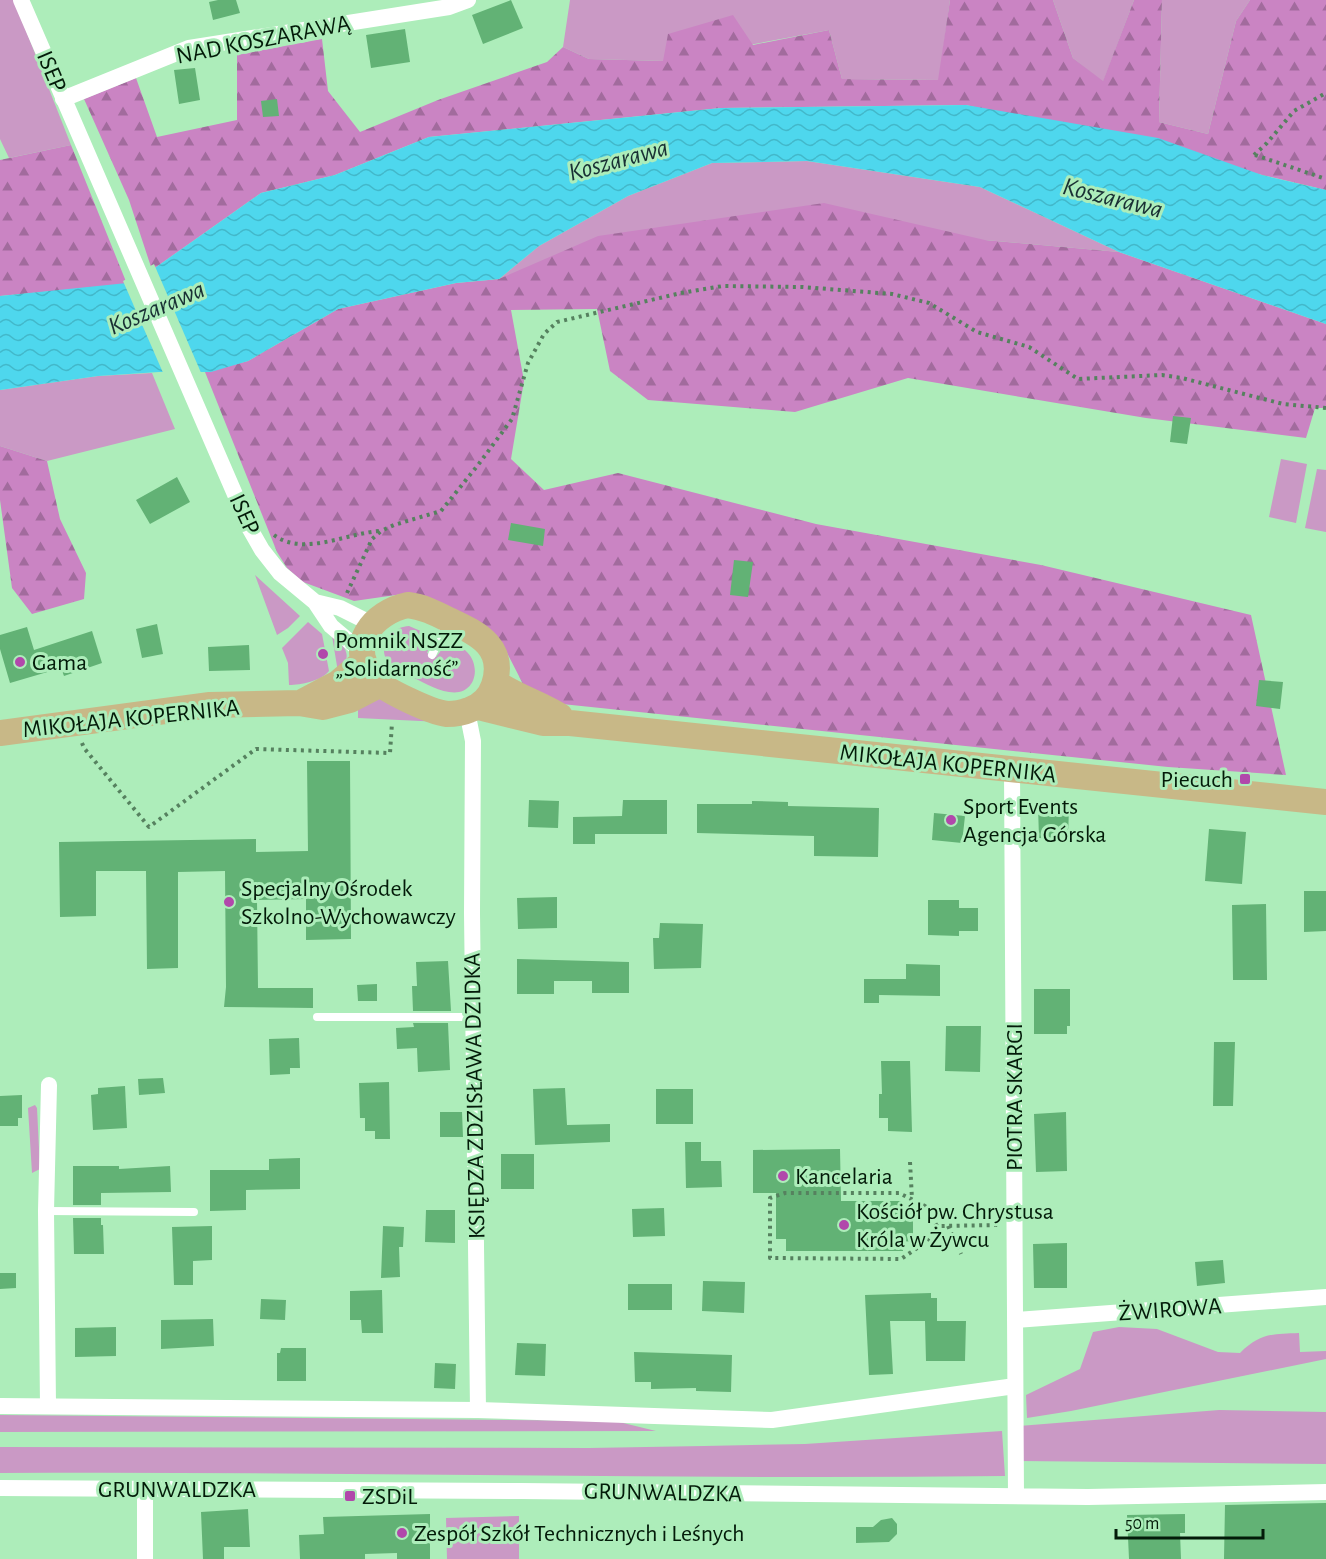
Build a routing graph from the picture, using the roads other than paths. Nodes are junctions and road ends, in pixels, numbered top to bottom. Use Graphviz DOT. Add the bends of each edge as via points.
graph roads {
  1 [pos="21,0"];
  2 [pos="468,0"];
  3 [pos="63,99"];
  4 [pos="315,602"];
  5 [pos="449,620"];
  6 [pos="372,624"];
  7 [pos="432,655"];
  8 [pos="363,657"];
  9 [pos="495,682"];
  10 [pos="379,685"];
  11 [pos="299,703"];
  12 [pos="472,709"];
  13 [pos="570,723"];
  14 [pos="0,733"];
  15 [pos="1012,769"];
  16 [pos="1326,802"];
  17 [pos="317,1017"];
  18 [pos="474,1017"];
  19 [pos="49,1084"];
  20 [pos="46,1210"];
  21 [pos="194,1212"];
  22 [pos="1326,1298"];
  23 [pos="1015,1320"];
  24 [pos="1015,1386"];
  25 [pos="0,1406"];
  26 [pos="48,1406"];
  27 [pos="478,1410"];
  28 [pos="0,1488"];
  29 [pos="145,1489"];
  30 [pos="1326,1492"];
  31 [pos="1016,1496"];
  32 [pos="145,1559"];
  1 -- 3 [label="street, ISEP"];
  2 -- 3 [label="street, NAD KOSZARAWĄ" via="449,7 189,48"];
  3 -- 4 [label="street, ISEP" via="257,542 286,579"];
  4 -- 6 [label="street, ISEP" via="340,608"];
  4 -- 8 [label="street, ISEP" via="331,626"];
  5 -- 6 [label="main road" via="408,605 389,610"];
  5 -- 7 [label="lane"];
  5 -- 9 [label="main road" via="488,644 495,658"];
  6 -- 8 [label="main road" via="365,635"];
  8 -- 10 [label="main road"];
  8 -- 11 [label="main road, MIKOŁAJA KOPERNIKA" via="338,683"];
  9 -- 12 [label="main road" via="490,694"];
  9 -- 13 [label="main road, MIKOŁAJA KOPERNIKA"];
  10 -- 11 [label="main road, MIKOŁAJA KOPERNIKA" via="329,706"];
  10 -- 12 [label="main road" via="441,713"];
  11 -- 14 [label="main road, MIKOŁAJA KOPERNIKA" via="210,705"];
  12 -- 13 [label="main road, MIKOŁAJA KOPERNIKA" via="543,723"];
  12 -- 18 [label="street, KSIĘDZA ZDZISŁAWA DZIDKA"];
  13 -- 15 [label="main road, MIKOŁAJA KOPERNIKA"];
  15 -- 16 [label="main road, MIKOŁAJA KOPERNIKA"];
  15 -- 23 [label="street, PIOTRA SKARGI"];
  17 -- 18 [label="lane"];
  18 -- 27 [label="street, KSIĘDZA ZDZISŁAWA DZIDKA"];
  19 -- 20 [label="street"];
  20 -- 21 [label="lane"];
  20 -- 26 [label="street"];
  22 -- 23 [label="street, ŻWIROWA"];
  23 -- 24 [label="street, PIOTRA SKARGI"];
  24 -- 27 [label="street" via="772,1420"];
  24 -- 31 [label="street, PIOTRA SKARGI"];
  25 -- 26 [label="street"];
  26 -- 27 [label="street"];
  28 -- 29 [label="street, GRUNWALDZKA"];
  29 -- 31 [label="street, GRUNWALDZKA"];
  29 -- 32 [label="street"];
  30 -- 31 [label="street, GRUNWALDZKA"];
}
